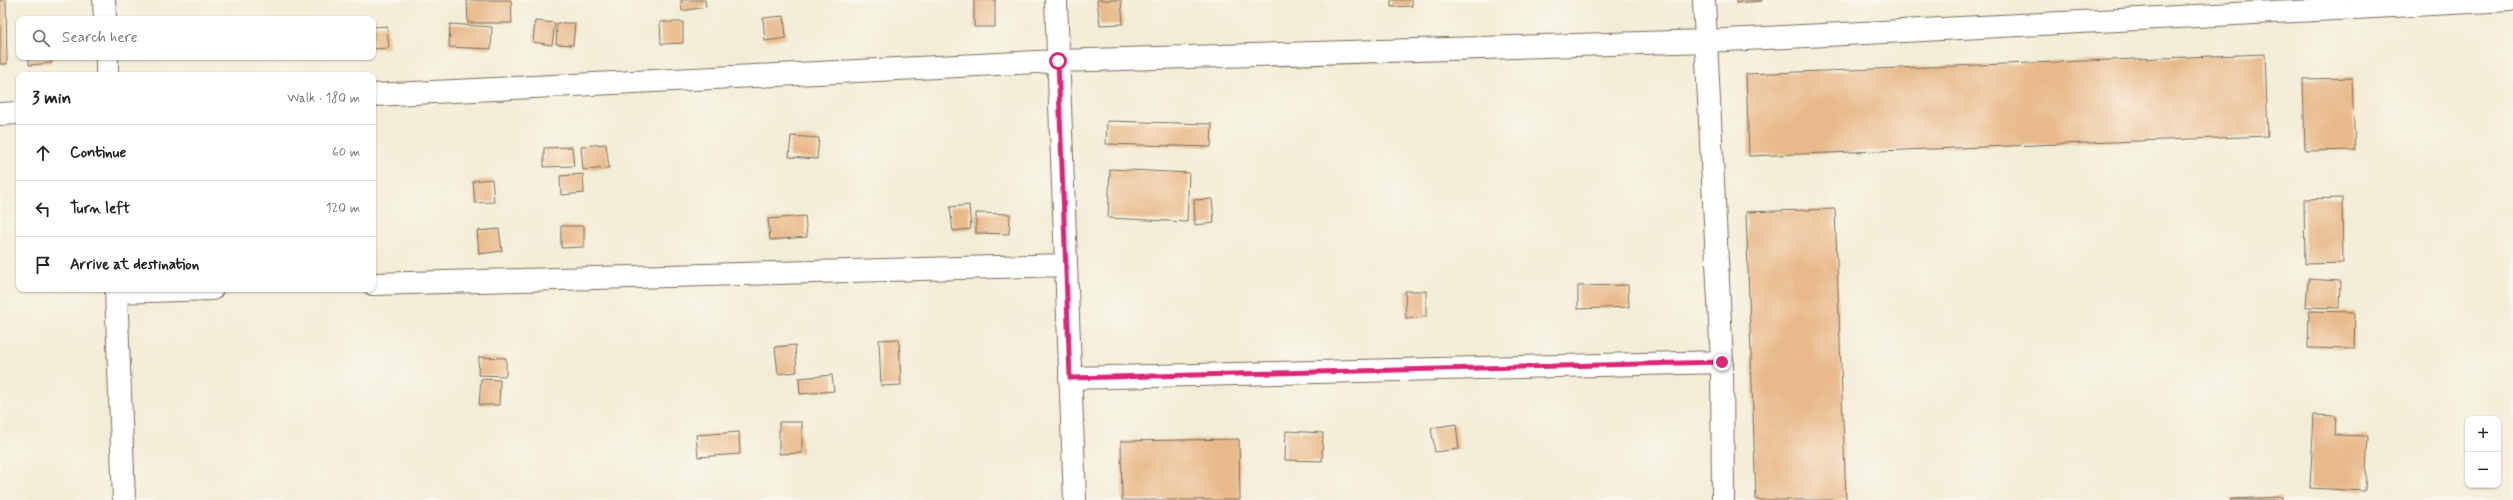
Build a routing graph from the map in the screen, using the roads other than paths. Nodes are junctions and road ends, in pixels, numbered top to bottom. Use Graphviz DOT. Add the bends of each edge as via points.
graph roads {
  1 [pos="104,0"];
  2 [pos="1056,0"];
  3 [pos="1704,0"];
  4 [pos="2510,0"];
  5 [pos="105,16"];
  6 [pos="1707,41"];
  7 [pos="107,60"];
  8 [pos="1058,61"];
  9 [pos="107,72"];
  10 [pos="376,95"];
  11 [pos="16,113"];
  12 [pos="0,114"];
  13 [pos="1066,265"];
  14 [pos="376,284"];
  15 [pos="116,292"];
  16 [pos="1722,362"];
  17 [pos="1070,378"];
  18 [pos="124,500"];
  19 [pos="1075,500"];
  20 [pos="1723,500"];
  1 -- 5 [label="street"];
  2 -- 8 [label="street"];
  3 -- 6 [label="street"];
  4 -- 6 [label="street"];
  6 -- 8 [label="street"];
  6 -- 16 [label="street"];
  7 -- 9 [label="street"];
  8 -- 10 [label="street"];
  8 -- 13 [label="street"];
  11 -- 12 [label="street"];
  13 -- 14 [label="street"];
  13 -- 17 [label="street"];
  15 -- 18 [label="street"];
  16 -- 17 [label="street"];
  16 -- 20 [label="street"];
  17 -- 19 [label="street"];
}
